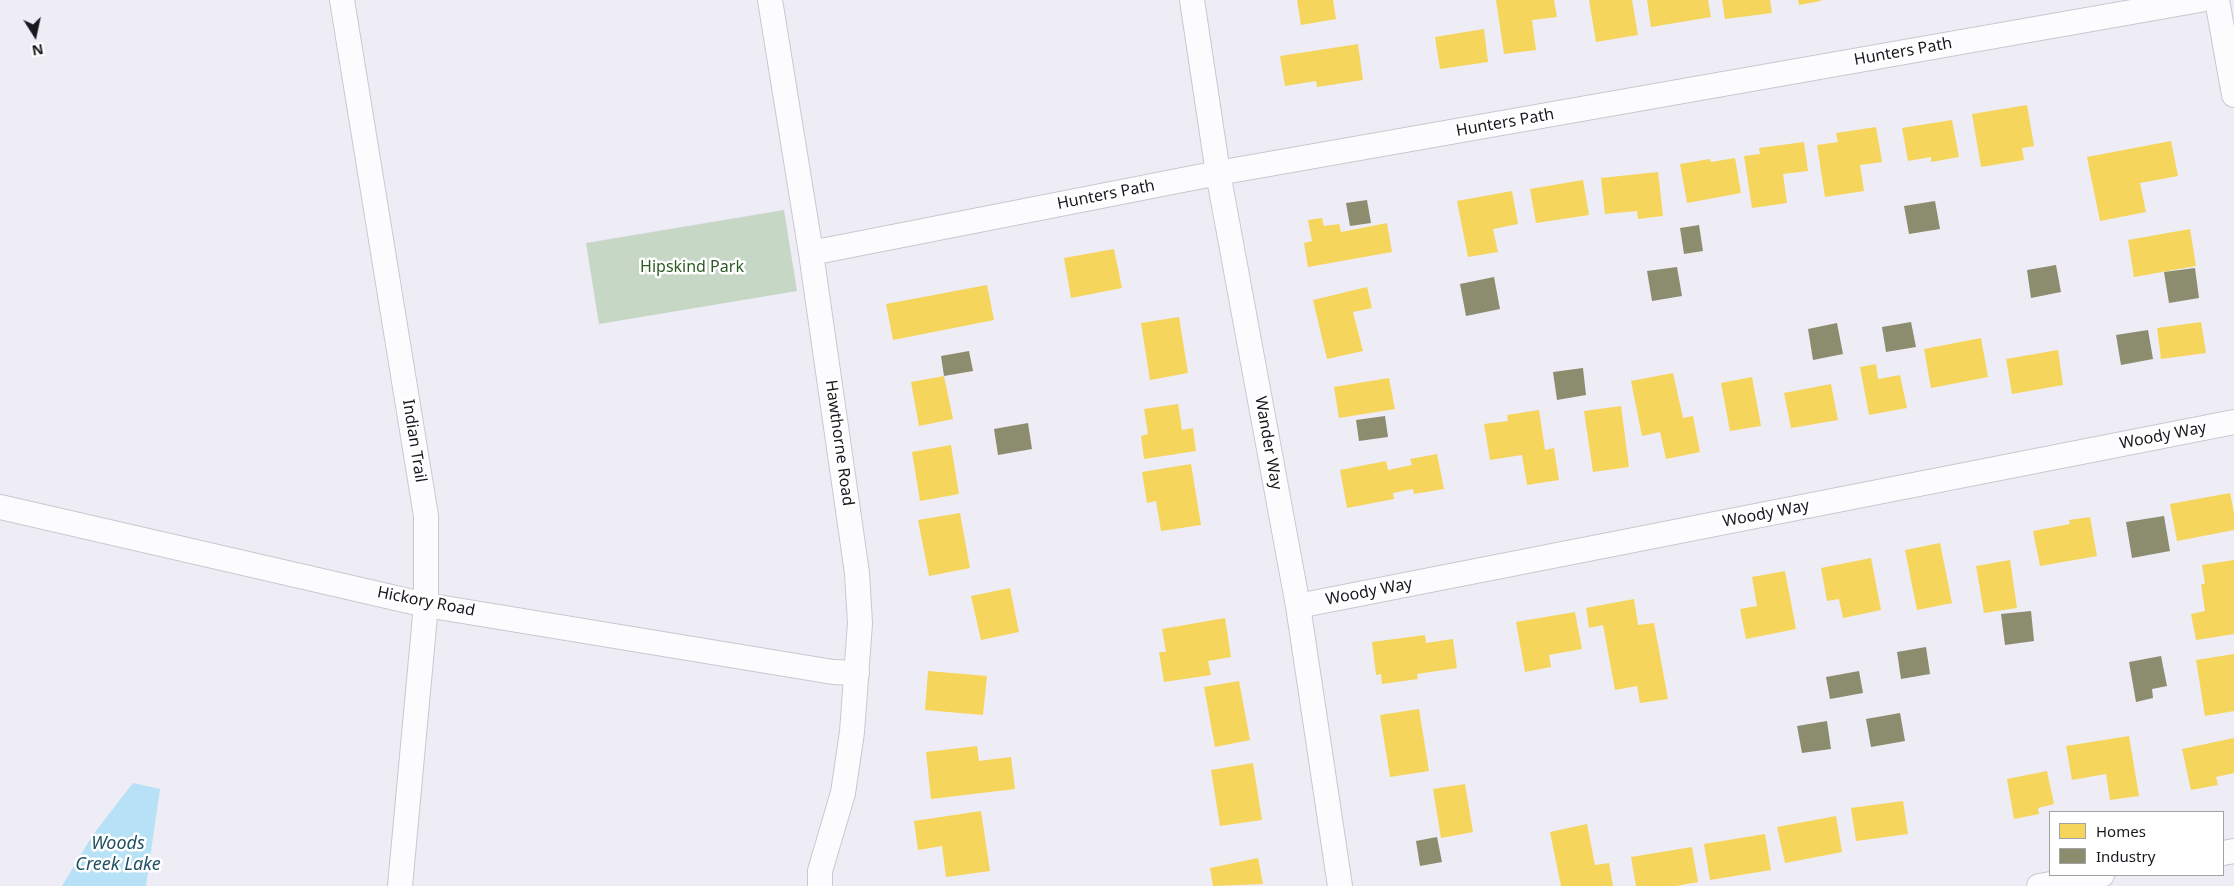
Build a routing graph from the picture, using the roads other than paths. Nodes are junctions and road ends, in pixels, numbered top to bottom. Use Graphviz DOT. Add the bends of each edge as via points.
graph roads {
  1 [pos="342,0"];
  2 [pos="770,0"];
  3 [pos="1192,0"];
  4 [pos="2200,0"];
  5 [pos="2217,0"];
  6 [pos="2234,95"];
  7 [pos="1218,173"];
  8 [pos="811,253"];
  9 [pos="2234,422"];
  10 [pos="0,507"];
  11 [pos="426,604"];
  12 [pos="1298,606"];
  13 [pos="857,673"];
  14 [pos="2096,876"];
  15 [pos="400,886"];
  16 [pos="820,886"];
  17 [pos="1340,886"];
  18 [pos="2039,886"];
  1 -- 11 [label="street, Indian Trail" via="426,516"];
  2 -- 8 [label="street, Hawthorne Road"];
  3 -- 7 [label="street, Wander Way"];
  4 -- 7 [label="street, Hunters Path"];
  5 -- 6 [label="street"];
  7 -- 8 [label="street, Hunters Path"];
  7 -- 12 [label="street, Wander Way"];
  8 -- 13 [label="street, Hawthorne Road" via="857,573 860,623"];
  9 -- 12 [label="street, Woody Way"];
  10 -- 11 [label="street, Hickory Road"];
  11 -- 13 [label="street, Hickory Road" via="833,672"];
  11 -- 15 [label="street, Indian Trail"];
  12 -- 17 [label="street, Wander Way"];
  13 -- 16 [label="street, Hawthorne Road" via="843,793 820,871"];
  14 -- 18 [label="street"];
}
